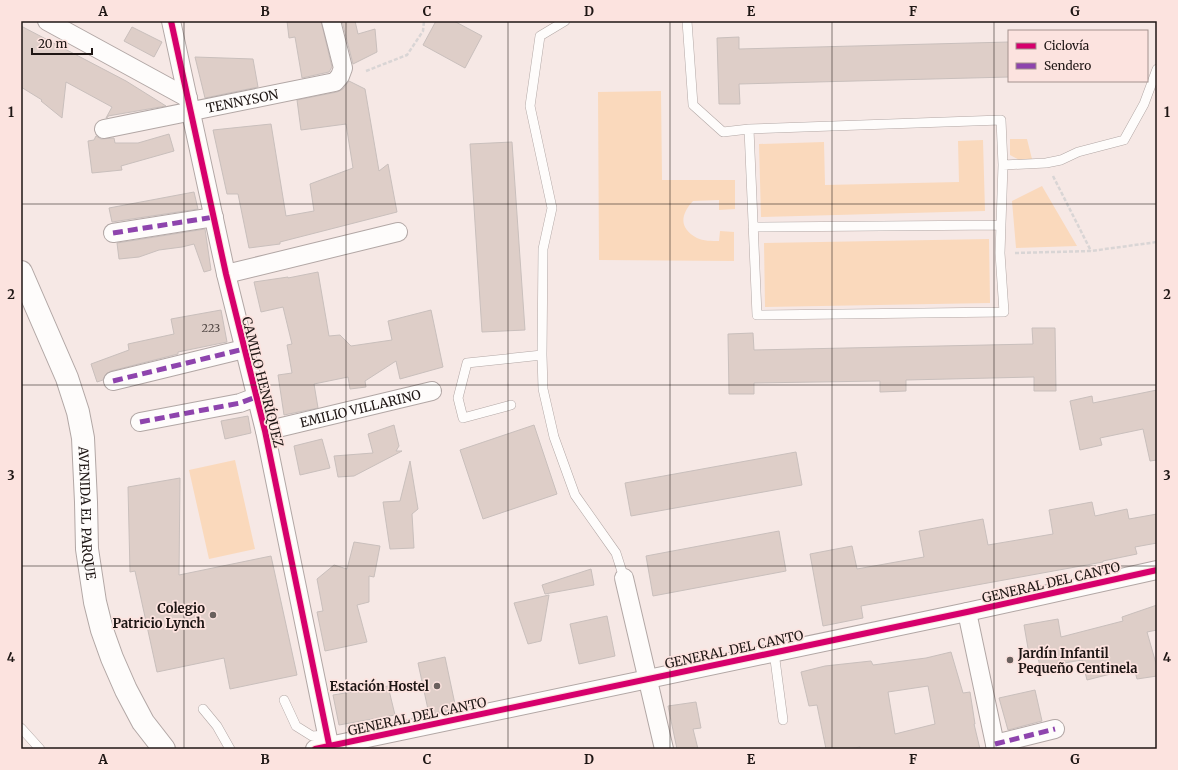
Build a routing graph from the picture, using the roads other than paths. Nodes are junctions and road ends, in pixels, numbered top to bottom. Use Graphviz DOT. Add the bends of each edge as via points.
graph roads {
  1 [pos="47,21"];
  2 [pos="171,21"];
  3 [pos="331,21"];
  4 [pos="565,21"];
  5 [pos="687,21"];
  6 [pos="1157,69"];
  7 [pos="189,105"];
  8 [pos="104,129"];
  9 [pos="749,130"];
  10 [pos="1003,165"];
  11 [pos="214,217"];
  12 [pos="1001,225"];
  13 [pos="753,227"];
  14 [pos="398,232"];
  15 [pos="113,233"];
  16 [pos="21,272"];
  17 [pos="226,274"];
  18 [pos="244,349"];
  19 [pos="542,355"];
  20 [pos="113,381"];
  21 [pos="432,391"];
  22 [pos="256,397"];
  23 [pos="511,405"];
  24 [pos="140,422"];
  25 [pos="265,431"];
  26 [pos="1157,570"];
  27 [pos="624,578"];
  28 [pos="966,612"];
  29 [pos="774,652"];
  30 [pos="648,678"];
  31 [pos="284,700"];
  32 [pos="203,709"];
  33 [pos="782,720"];
  34 [pos="21,728"];
  35 [pos="1055,729"];
  36 [pos="325,745"];
  37 [pos="996,746"];
  38 [pos="40,749"];
  39 [pos="164,749"];
  40 [pos="230,749"];
  41 [pos="664,749"];
  1 -- 7 [label="street"];
  2 -- 7 [label="street, CAMILO HENRÍQUEZ"];
  3 -- 7 [label="street, TENNYSON" via="343,68 335,82"];
  4 -- 19 [label="lane" via="540,36 530,106 552,208 543,249"];
  5 -- 9 [label="lane" via="693,105 723,132"];
  6 -- 10 [label="lane" via="1144,104 1124,140 1078,152 1061,160"];
  7 -- 8 [label="street, TENNYSON"];
  7 -- 11 [label="street, CAMILO HENRÍQUEZ"];
  9 -- 10 [label="lane" via="1001,120"];
  9 -- 13 [label="lane"];
  10 -- 12 [label="lane"];
  11 -- 15 [label="street"];
  11 -- 17 [label="street, CAMILO HENRÍQUEZ"];
  12 -- 13 [label="lane"];
  12 -- 13 [label="lane" via="1004,312 757,315"];
  14 -- 17 [label="street"];
  16 -- 39 [label="main road, AVENIDA EL PARQUE" via="67,378 78,412 83,438 89,565 102,630 126,690 143,722"];
  17 -- 18 [label="street, CAMILO HENRÍQUEZ"];
  18 -- 20 [label="street"];
  18 -- 22 [label="street, CAMILO HENRÍQUEZ"];
  19 -- 23 [label="lane" via="467,363 458,398 463,418"];
  19 -- 27 [label="lane" via="543,389 554,437 575,495 616,554"];
  21 -- 25 [label="street, EMILIO VILLARINO"];
  22 -- 24 [label="street" via="240,403"];
  22 -- 25 [label="street, CAMILO HENRÍQUEZ"];
  25 -- 36 [label="street, CAMILO HENRÍQUEZ"];
  26 -- 28 [label="street, GENERAL DEL CANTO"];
  27 -- 30 [label="street"];
  28 -- 29 [label="street, GENERAL DEL CANTO"];
  28 -- 37 [label="street"];
  29 -- 30 [label="street, GENERAL DEL CANTO"];
  29 -- 33 [label="lane"];
  30 -- 36 [label="street, GENERAL DEL CANTO"];
  30 -- 41 [label="street"];
  31 -- 36 [label="lane" via="296,726"];
  32 -- 40 [label="lane" via="217,726"];
  34 -- 38 [label="lane"];
  35 -- 37 [label="street"];
}
